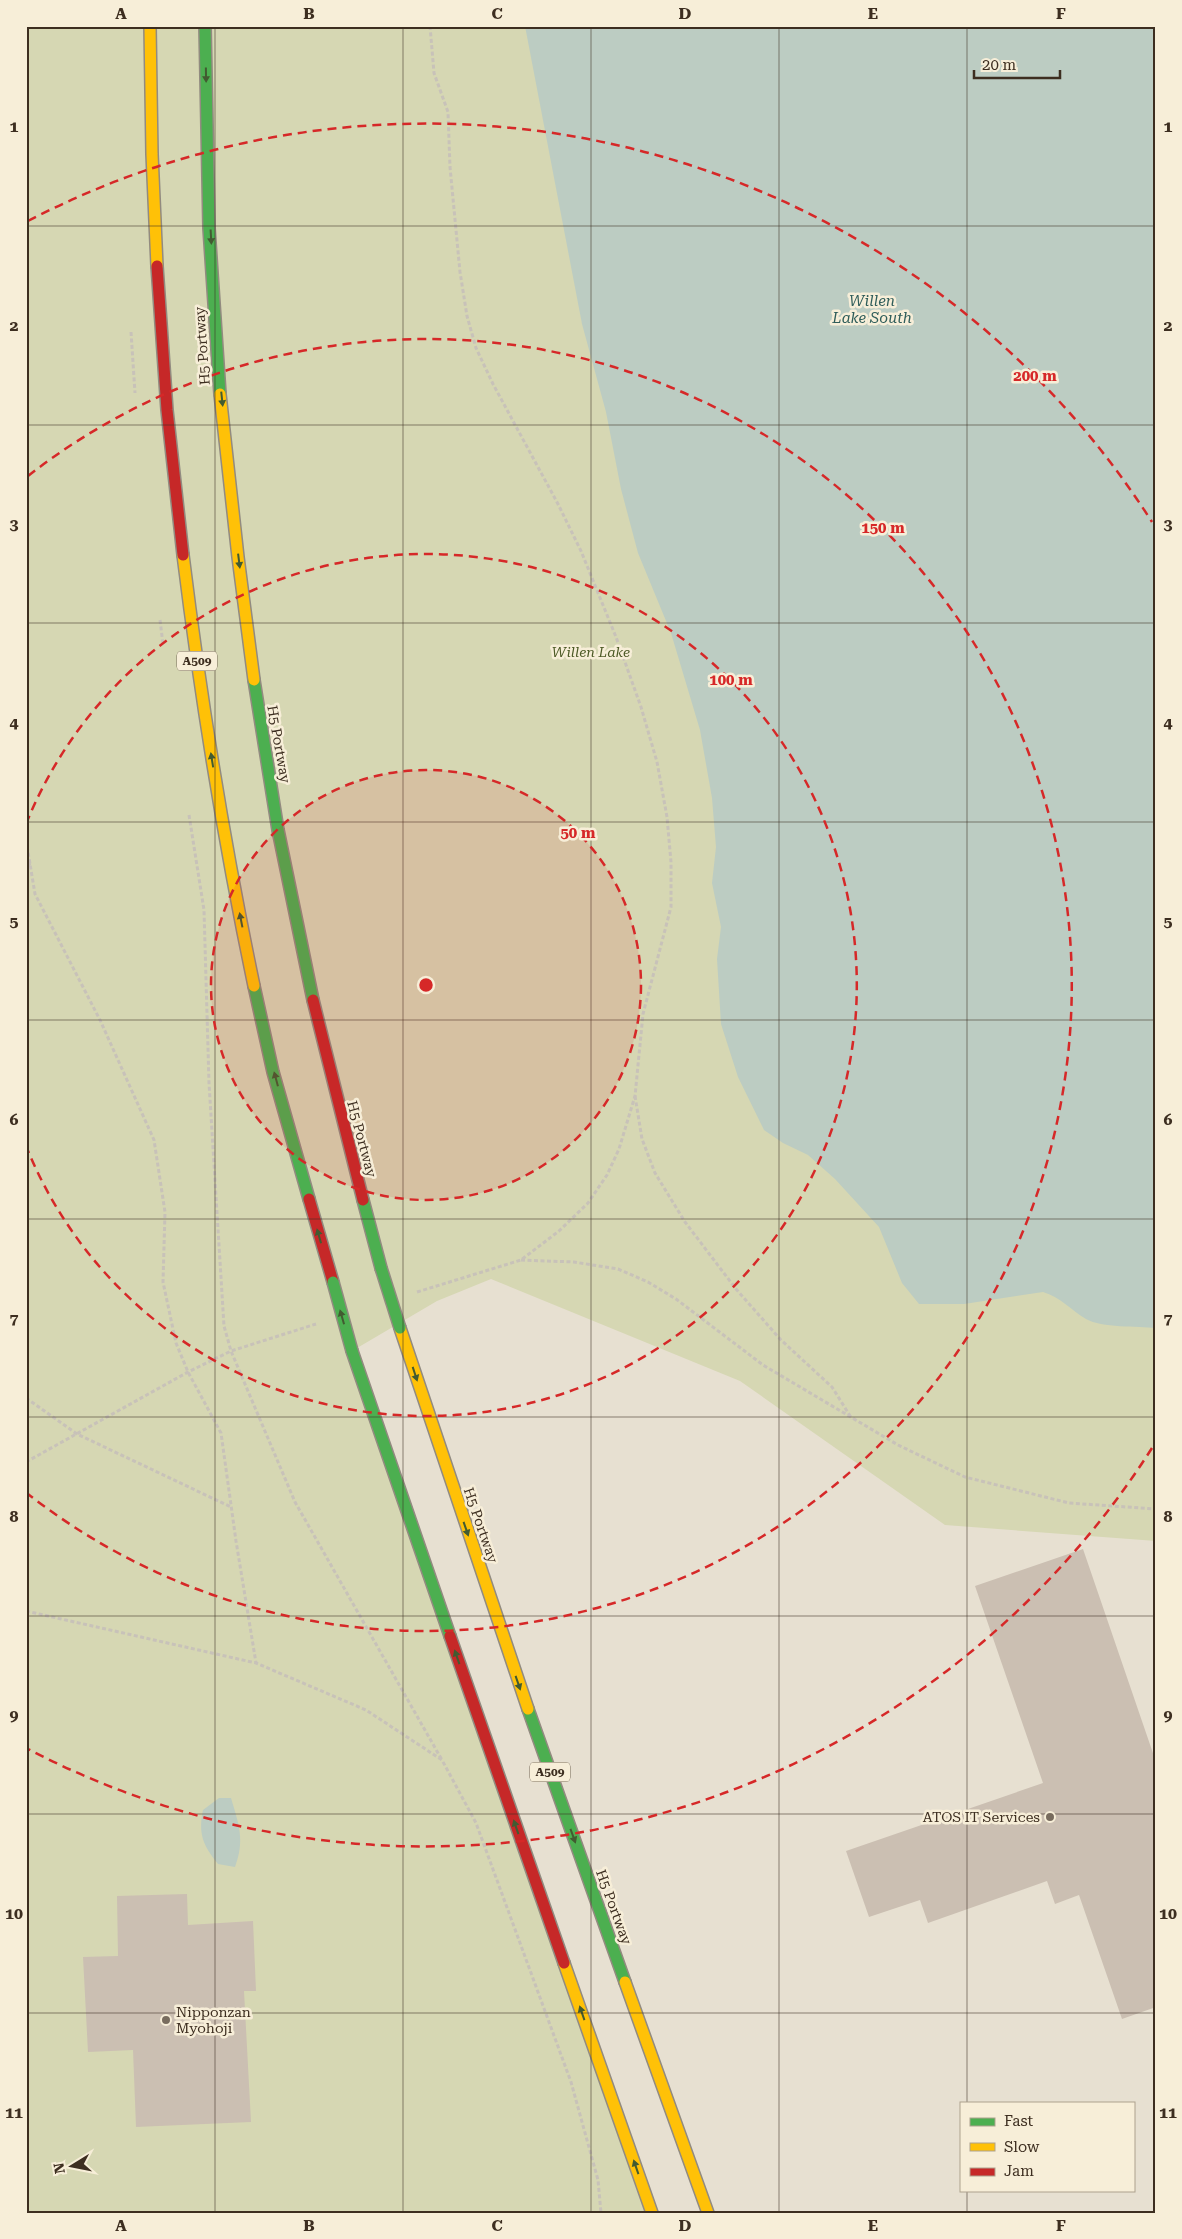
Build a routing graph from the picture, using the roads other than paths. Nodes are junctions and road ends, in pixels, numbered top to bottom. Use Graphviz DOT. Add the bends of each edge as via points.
graph roads {
  1 [pos="150,26"];
  2 [pos="205,26"];
  3 [pos="652,2213"];
  4 [pos="708,2213"];
  3 -- 1 [label="main road, A509, one-way, bridge" via="352,1351 267,1044 223,827 200,687 178,510 162,342 153,182"];
  2 -- 4 [label="main road, H5 Portway / A509, one-way, bridge" via="216,346 232,508 254,684 301,946 340,1116 400,1328 531,1719"];
}
